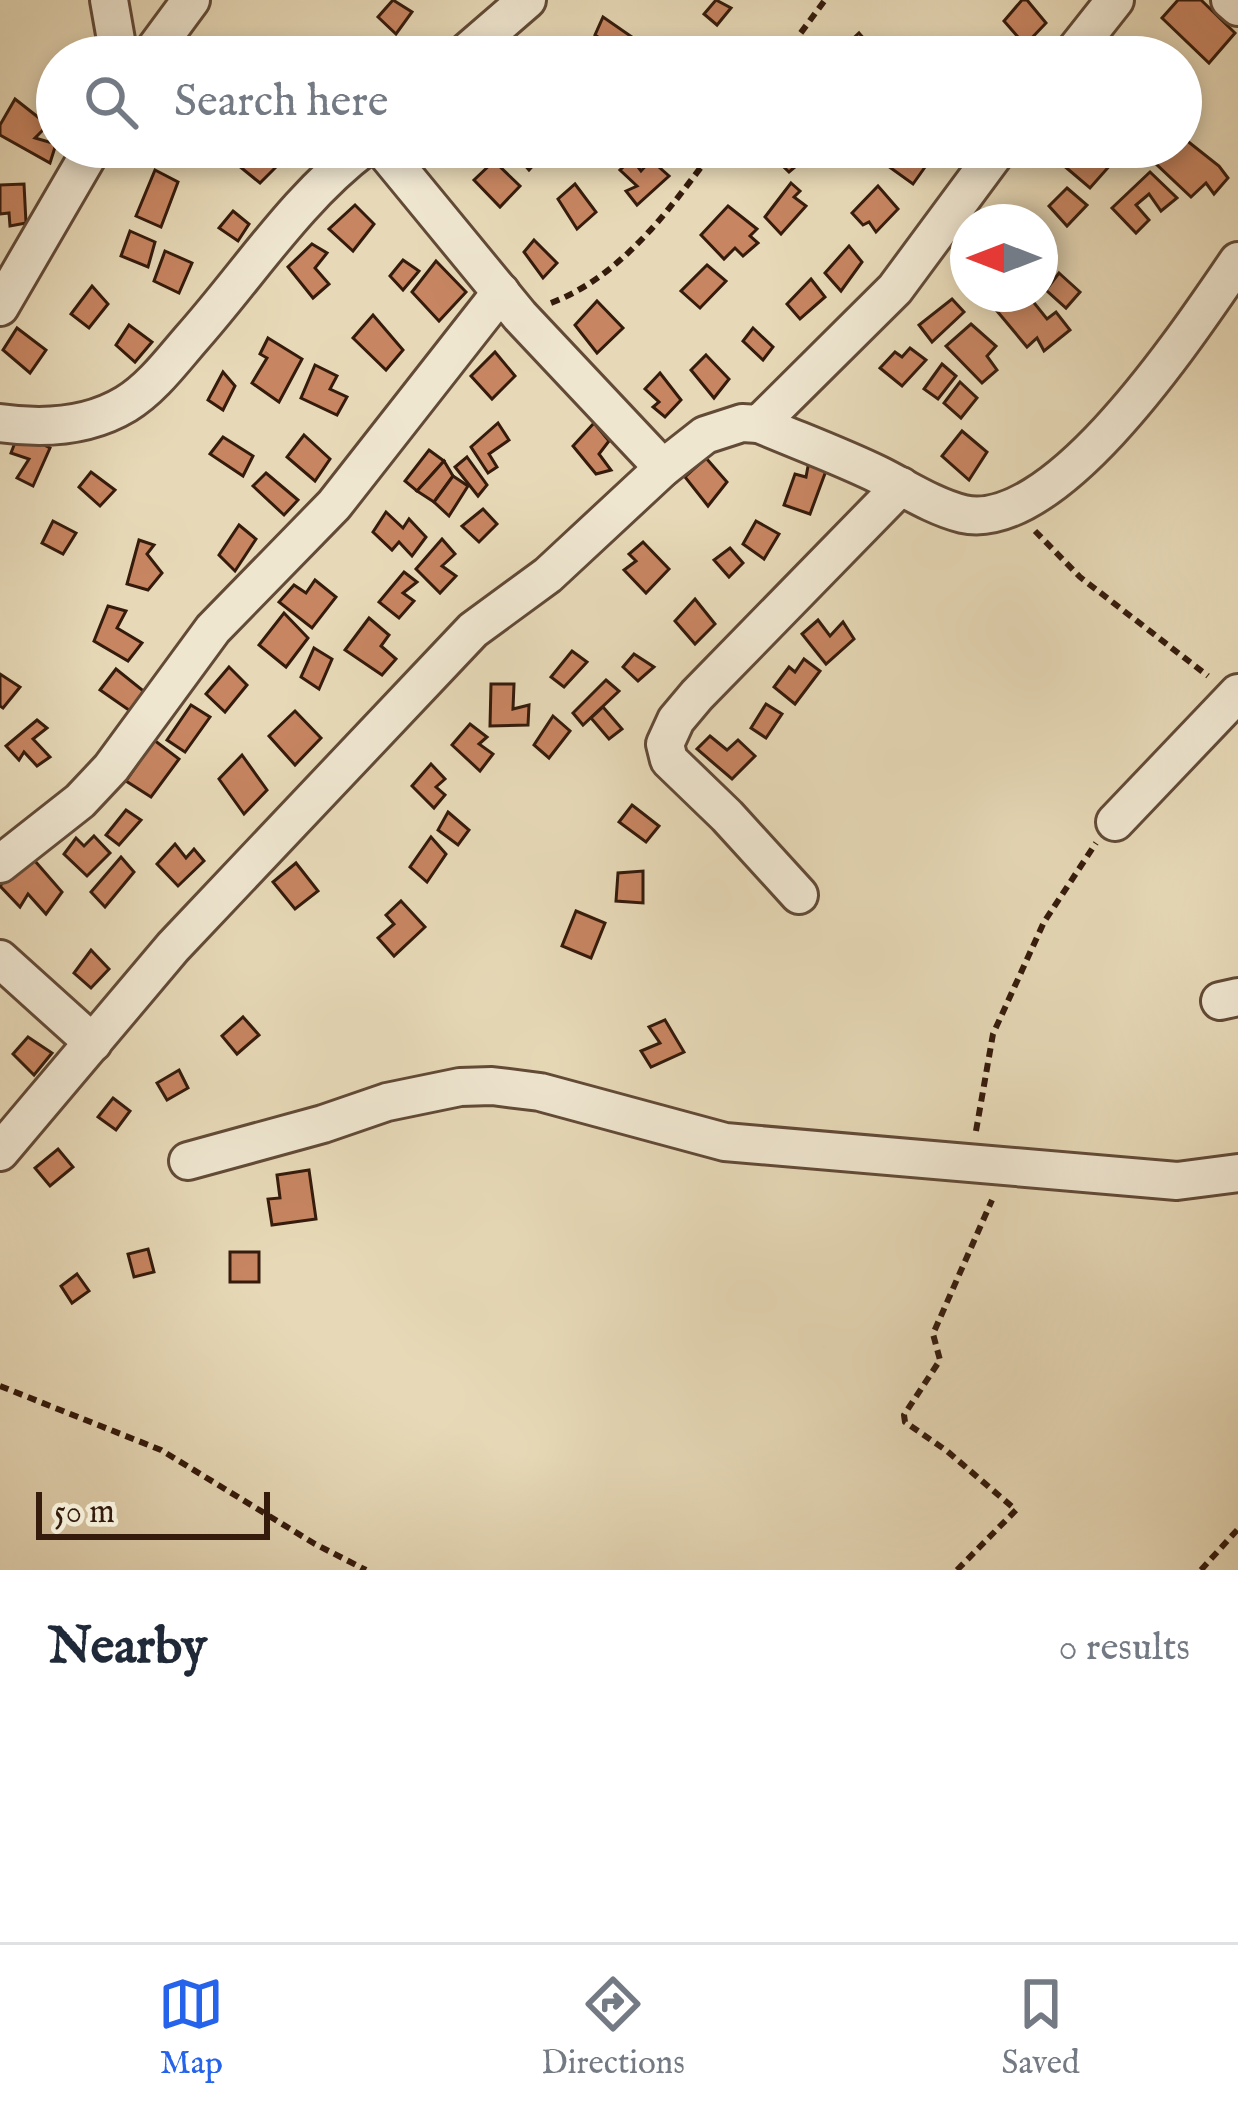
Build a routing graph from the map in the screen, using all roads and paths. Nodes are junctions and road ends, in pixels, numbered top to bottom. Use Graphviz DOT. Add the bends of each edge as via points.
graph roads {
  1 [pos="109,0"];
  2 [pos="191,0"];
  3 [pos="527,0"];
  4 [pos="825,0"];
  5 [pos="1115,0"];
  6 [pos="1230,0"];
  7 [pos="1238,7"];
  8 [pos="115,36"];
  9 [pos="164,36"];
  10 [pos="485,36"];
  11 [pos="798,36"];
  12 [pos="1087,36"];
  13 [pos="81,168"];
  14 [pos="341,168"];
  15 [pos="398,168"];
  16 [pos="700,168"];
  17 [pos="984,168"];
  18 [pos="1238,261"];
  19 [pos="510,304"];
  20 [pos="0,307"];
  21 [pos="0,423"];
  22 [pos="759,424"];
  23 [pos="663,468"];
  24 [pos="901,486"];
  25 [pos="1015,510"];
  26 [pos="1236,695"];
  27 [pos="1115,822"];
  28 [pos="0,864"];
  29 [pos="800,896"];
  30 [pos="0,959"];
  31 [pos="93,1043"];
  32 [pos="0,1152"];
  33 [pos="188,1161"];
  34 [pos="987,1167"];
  35 [pos="1238,1173"];
  36 [pos="0,1386"];
  37 [pos="1238,1529"];
  38 [pos="366,1570"];
  39 [pos="957,1570"];
  40 [pos="1201,1570"];
  1 -- 8 [label="lane"];
  2 -- 9 [label="lane"];
  3 -- 10 [label="lane"];
  4 -- 11 [label="path"];
  5 -- 12 [label="lane"];
  6 -- 7 [label="lane"];
  13 -- 20 [label="lane"];
  14 -- 21 [label="lane" via="126,405 49,427"];
  15 -- 19 [label="lane"];
  16 -- 19 [label="path" via="593,282"];
  17 -- 22 [label="lane" via="895,289"];
  18 -- 25 [label="lane" via="1130,408"];
  19 -- 23 [label="lane"];
  19 -- 28 [label="lane" via="334,505 213,628 111,768"];
  22 -- 23 [label="lane" via="705,435"];
  22 -- 24 [label="lane"];
  23 -- 31 [label="lane" via="548,575 463,640"];
  24 -- 25 [label="lane" via="961,513"];
  24 -- 29 [label="lane" via="697,695 665,744 669,760"];
  25 -- 26 [label="path" via="1080,578"];
  26 -- 27 [label="lane"];
  27 -- 34 [label="path" via="1044,922 994,1034"];
  30 -- 31 [label="lane"];
  31 -- 32 [label="lane"];
  33 -- 34 [label="lane" via="387,1102 492,1086 725,1142"];
  34 -- 35 [label="lane" via="1177,1181"];
  34 -- 39 [label="path" via="933,1334 940,1360 904,1415 1016,1510"];
  36 -- 38 [label="path" via="161,1450"];
  37 -- 40 [label="path"];
}
